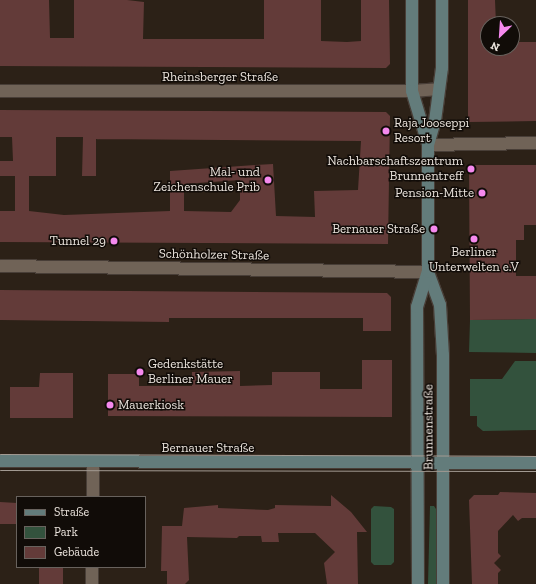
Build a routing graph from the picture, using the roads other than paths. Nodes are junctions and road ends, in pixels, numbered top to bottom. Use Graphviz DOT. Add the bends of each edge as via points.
graph roads {
  1 [pos="412,0"];
  2 [pos="442,0"];
  3 [pos="439,89"];
  4 [pos="0,91"];
  5 [pos="412,91"];
  6 [pos="536,143"];
  7 [pos="428,145"];
  8 [pos="0,266"];
  9 [pos="428,272"];
  10 [pos="0,461"];
  11 [pos="93,462"];
  12 [pos="536,463"];
  13 [pos="418,464"];
  14 [pos="443,464"];
  15 [pos="93,496"];
  16 [pos="92,568"];
  17 [pos="92,584"];
  18 [pos="418,584"];
  19 [pos="443,584"];
  1 -- 5 [label="main road, Brunnenstraße"];
  2 -- 3 [label="main road, Brunnenstraße" via="442,68"];
  3 -- 5 [label="street, Rheinsberger Straße"];
  3 -- 7 [label="main road, Brunnenstraße"];
  4 -- 5 [label="street, Rheinsberger Straße"];
  5 -- 7 [label="main road, Brunnenstraße"];
  6 -- 7 [label="street"];
  7 -- 9 [label="main road, Brunnenstraße"];
  8 -- 9 [label="street, Schönholzer Straße"];
  9 -- 13 [label="main road, Brunnenstraße" via="417,307"];
  9 -- 14 [label="main road, Brunnenstraße" via="440,305"];
  10 -- 11 [label="main road, Bernauer Straße"];
  11 -- 13 [label="main road, Bernauer Straße"];
  11 -- 15 [label="street"];
  12 -- 14 [label="main road, Bernauer Straße"];
  13 -- 14 [label="main road, Bernauer Straße"];
  13 -- 18 [label="main road, Brunnenstraße"];
  14 -- 19 [label="main road, Brunnenstraße"];
  16 -- 17 [label="street"];
}
